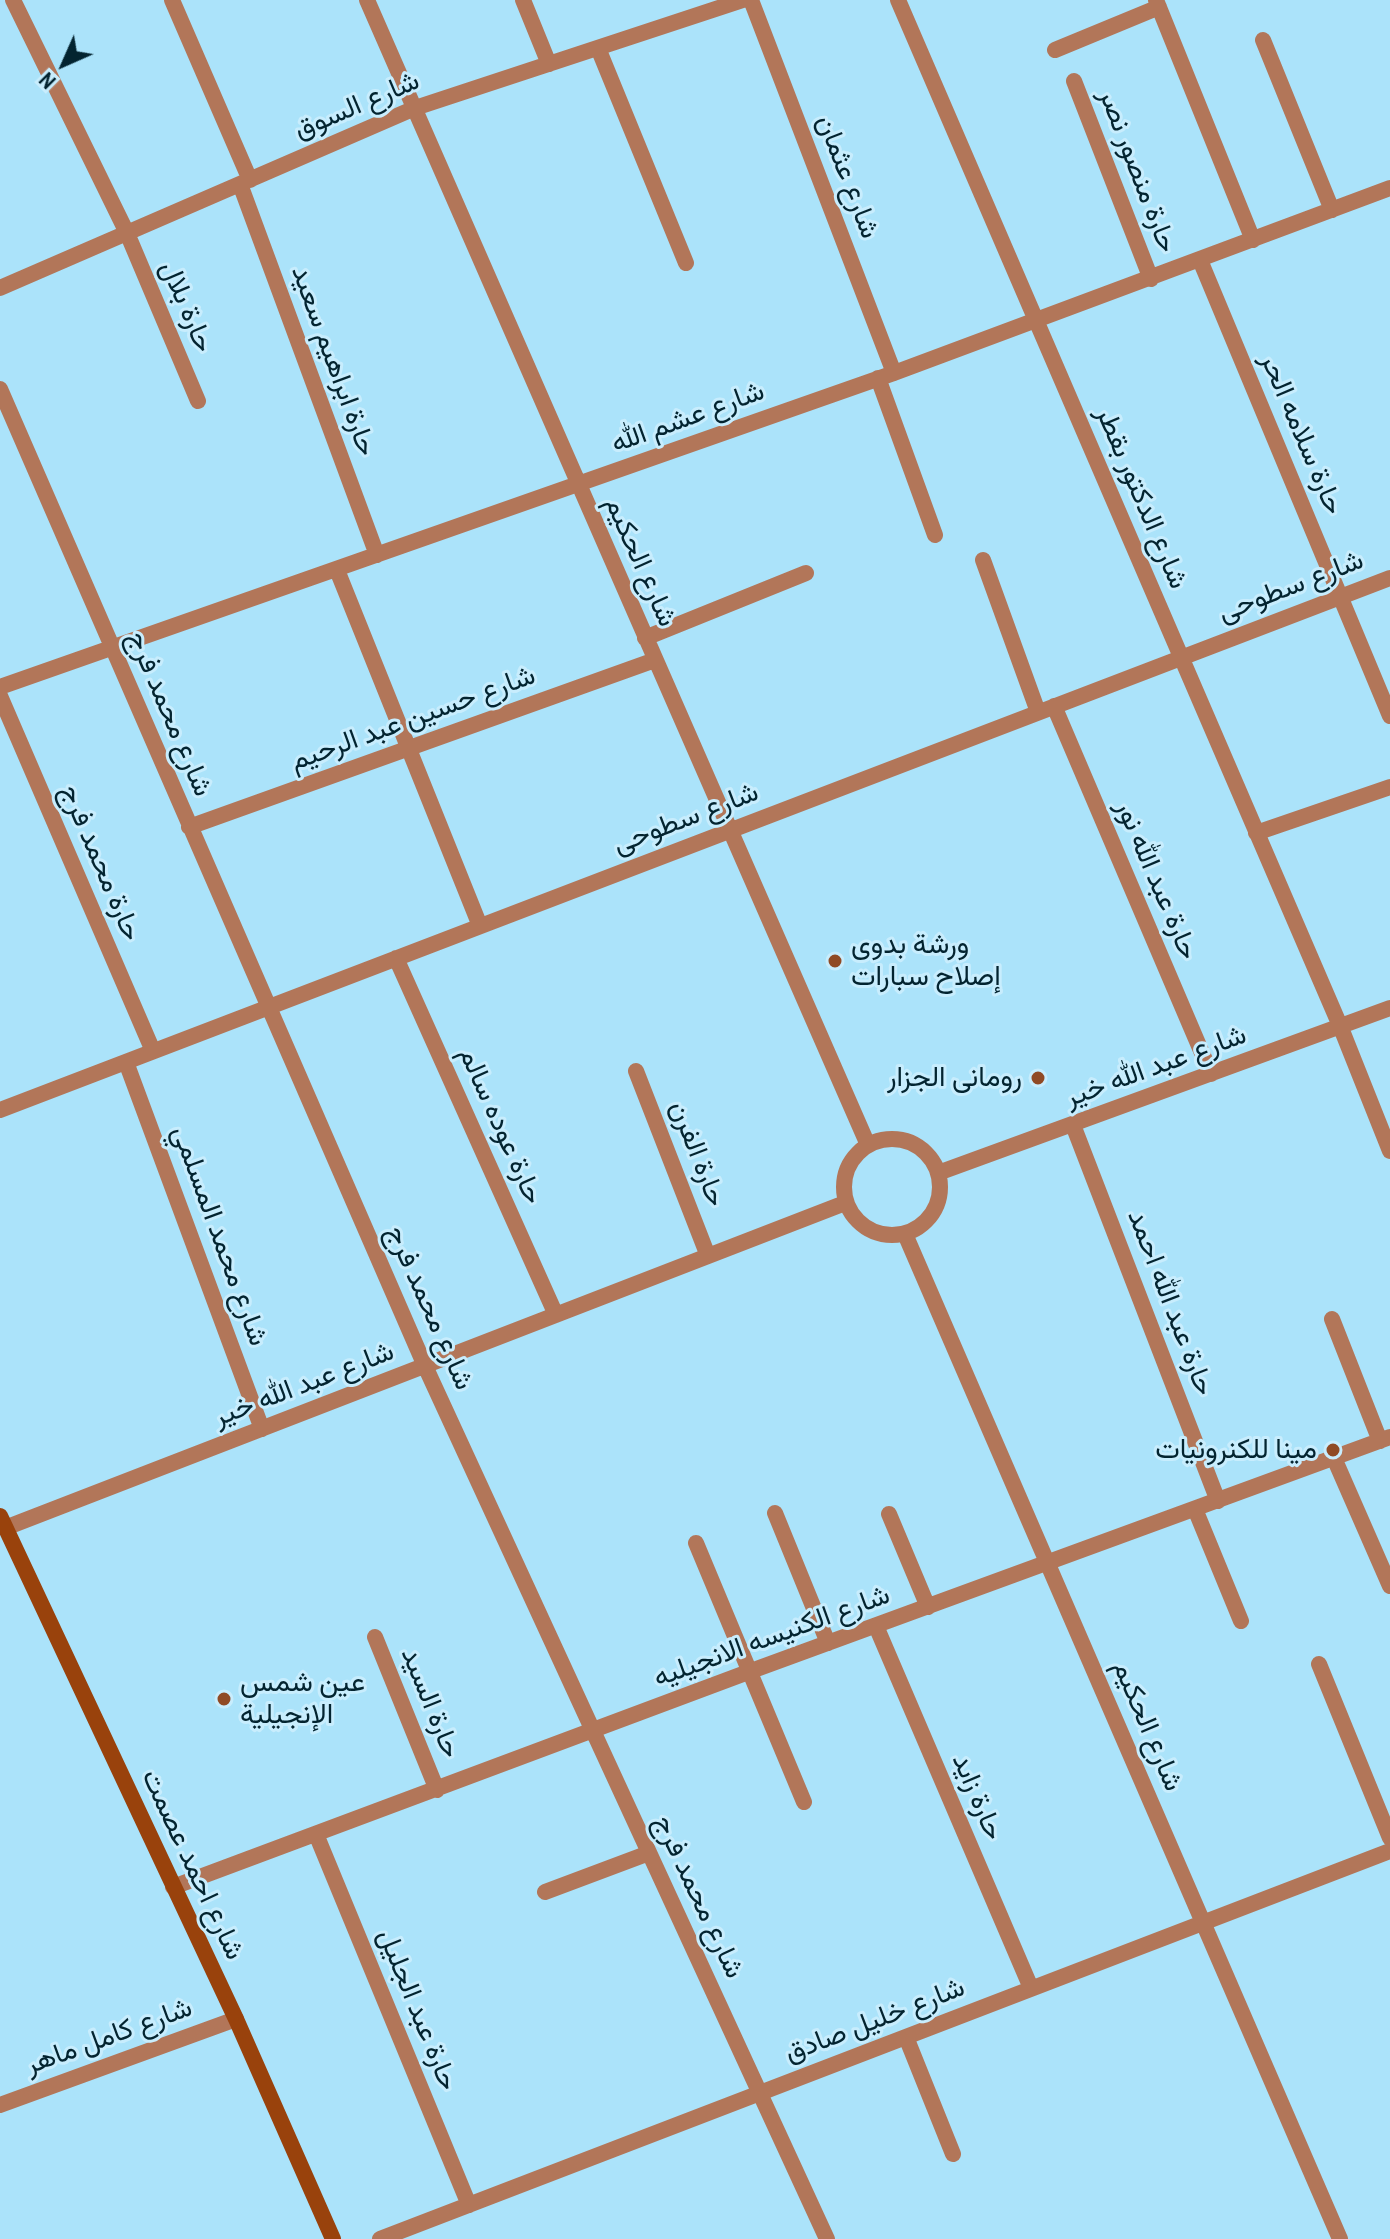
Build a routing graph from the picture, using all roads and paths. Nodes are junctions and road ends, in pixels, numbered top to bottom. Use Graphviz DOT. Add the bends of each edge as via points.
graph roads {
  1 [pos="13,0"];
  2 [pos="172,0"];
  3 [pos="367,0"];
  4 [pos="523,0"];
  5 [pos="743,0"];
  6 [pos="751,0"];
  7 [pos="898,0"];
  8 [pos="1158,4"];
  9 [pos="1263,40"];
  10 [pos="598,48"];
  11 [pos="1055,50"];
  12 [pos="549,64"];
  13 [pos="1074,81"];
  14 [pos="415,108"];
  15 [pos="245,182"];
  16 [pos="1390,188"];
  17 [pos="1332,210"];
  18 [pos="127,233"];
  19 [pos="1253,240"];
  20 [pos="1200,260"];
  21 [pos="686,263"];
  22 [pos="1151,279"];
  23 [pos="0,288"];
  24 [pos="1036,321"];
  25 [pos="886,375"];
  26 [pos="0,389"];
  27 [pos="198,401"];
  28 [pos="578,485"];
  29 [pos="935,535"];
  30 [pos="377,555"];
  31 [pos="983,560"];
  32 [pos="337,570"];
  33 [pos="806,573"];
  34 [pos="1390,578"];
  35 [pos="1340,596"];
  36 [pos="645,638"];
  37 [pos="112,649"];
  38 [pos="1181,657"];
  39 [pos="655,660"];
  40 [pos="0,687"];
  41 [pos="0,696"];
  42 [pos="1046,709"];
  43 [pos="1390,716"];
  44 [pos="408,748"];
  45 [pos="1390,787"];
  46 [pos="189,827"];
  47 [pos="730,830"];
  48 [pos="1256,833"];
  49 [pos="480,926"];
  50 [pos="396,958"];
  51 [pos="268,1008"];
  52 [pos="1390,1008"];
  53 [pos="1341,1028"];
  54 [pos="153,1051"];
  55 [pos="126,1062"];
  56 [pos="636,1071"];
  57 [pos="1211,1074"];
  58 [pos="0,1110"];
  59 [pos="1073,1125"];
  60 [pos="868,1145"];
  61 [pos="1390,1151"];
  62 [pos="938,1173"];
  63 [pos="845,1203"];
  64 [pos="905,1234"];
  65 [pos="708,1256"];
  66 [pos="556,1315"];
  67 [pos="1332,1319"];
  68 [pos="425,1366"];
  69 [pos="262,1429"];
  70 [pos="1385,1439"];
  71 [pos="1334,1458"];
  72 [pos="1218,1501"];
  73 [pos="1195,1509"];
  74 [pos="775,1513"];
  75 [pos="889,1514"];
  76 [pos="3,1522"];
  77 [pos="696,1543"];
  78 [pos="1048,1564"];
  79 [pos="1390,1586"];
  80 [pos="928,1607"];
  81 [pos="1241,1621"];
  82 [pos="876,1626"];
  83 [pos="375,1637"];
  84 [pos="828,1643"];
  85 [pos="1319,1664"];
  86 [pos="751,1671"];
  87 [pos="594,1732"];
  88 [pos="437,1790"];
  89 [pos="804,1802"];
  90 [pos="316,1834"];
  91 [pos="1390,1838"];
  92 [pos="1390,1851"];
  93 [pos="649,1853"];
  94 [pos="173,1887"];
  95 [pos="545,1892"];
  96 [pos="1203,1923"];
  97 [pos="1031,1988"];
  98 [pos="236,2019"];
  99 [pos="906,2037"];
  100 [pos="759,2093"];
  101 [pos="0,2105"];
  102 [pos="953,2154"];
  103 [pos="469,2205"];
  104 [pos="333,2239"];
  105 [pos="380,2239"];
  106 [pos="827,2239"];
  107 [pos="1340,2239"];
  1 -- 18 [label="street"];
  2 -- 15 [label="street, حارة ابراهيم سعيد"];
  3 -- 14 [label="street, شارع الحكيم"];
  4 -- 12 [label="street"];
  5 -- 10 [label="street, شارع السوق"];
  6 -- 25 [label="street, شارع عثمان"];
  7 -- 24 [label="street, شارع الدكتور بقطر"];
  8 -- 11 [label="street"];
  8 -- 19 [label="street"];
  9 -- 17 [label="street"];
  10 -- 12 [label="street, شارع السوق"];
  10 -- 21 [label="street"];
  12 -- 14 [label="street, شارع السوق"];
  13 -- 22 [label="street, حارة منصور نصر"];
  14 -- 15 [label="street, شارع السوق"];
  14 -- 28 [label="street, شارع الحكيم"];
  15 -- 18 [label="street, شارع السوق"];
  15 -- 30 [label="street, حارة ابراهيم سعيد"];
  16 -- 17 [label="street, شارع عشم الله"];
  17 -- 19 [label="street, شارع عشم الله"];
  18 -- 23 [label="street, شارع السوق"];
  18 -- 27 [label="street, حارة بلال"];
  19 -- 20 [label="street, شارع عشم الله"];
  20 -- 22 [label="street, شارع عشم الله"];
  20 -- 35 [label="street, حارة سلامه الحر"];
  22 -- 24 [label="street, شارع عشم الله"];
  24 -- 25 [label="street, شارع عشم الله"];
  24 -- 38 [label="street, شارع الدكتور بقطر"];
  25 -- 28 [label="street, شارع عشم الله"];
  25 -- 29 [label="street, شارع عثمان"];
  26 -- 37 [label="street, شارع محمد فرج"];
  28 -- 30 [label="street, شارع عشم الله"];
  28 -- 36 [label="street, شارع الحكيم"];
  30 -- 32 [label="street, شارع عشم الله"];
  31 -- 42 [label="street, حارة عبد الله نور"];
  32 -- 37 [label="street, شارع عشم الله"];
  32 -- 44 [label="street"];
  33 -- 36 [label="street"];
  34 -- 35 [label="street, شارع سطوحى"];
  35 -- 38 [label="street, شارع سطوحى"];
  35 -- 43 [label="street, حارة سلامه الحر"];
  36 -- 39 [label="street, شارع الحكيم"];
  37 -- 40 [label="street, شارع عشم الله"];
  37 -- 46 [label="street, شارع محمد فرج"];
  38 -- 42 [label="street, شارع سطوحى"];
  38 -- 48 [label="street, شارع الدكتور بقطر"];
  39 -- 44 [label="street, شارع حسين عبد الرحيم"];
  39 -- 47 [label="street, شارع الحكيم"];
  41 -- 54 [label="street, حارة محمد فرج"];
  42 -- 47 [label="street, شارع سطوحى"];
  42 -- 57 [label="street, حارة عبد الله نور"];
  44 -- 46 [label="street, شارع حسين عبد الرحيم"];
  44 -- 49 [label="street"];
  45 -- 48 [label="street"];
  46 -- 51 [label="street, شارع محمد فرج"];
  47 -- 49 [label="street, شارع سطوحى"];
  47 -- 60 [label="street, شارع الحكيم"];
  48 -- 53 [label="street, شارع الدكتور بقطر"];
  49 -- 50 [label="street, شارع سطوحى"];
  50 -- 51 [label="street, شارع سطوحى"];
  50 -- 66 [label="street, حارة عوده سالم"];
  51 -- 54 [label="street, شارع سطوحى"];
  51 -- 68 [label="street, شارع محمد فرج"];
  52 -- 53 [label="street, شارع عبد الله خير"];
  53 -- 57 [label="street, شارع عبد الله خير"];
  53 -- 61 [label="street, شارع الدكتور بقطر"];
  54 -- 55 [label="street, شارع سطوحى"];
  55 -- 58 [label="street, شارع سطوحى"];
  55 -- 69 [label="street, شارع محمد المسلمي"];
  56 -- 65 [label="street, حارة الفرن"];
  57 -- 59 [label="street, شارع عبد الله خير"];
  59 -- 62 [label="street, شارع عبد الله خير"];
  59 -- 72 [label="street, حارة عبد الله احمد"];
  60 -- 62 [label="street" via="881,1140 910,1142 922,1149"];
  60 -- 63 [label="street" via="849,1163"];
  62 -- 64 [label="street" via="941,1188 931,1217"];
  63 -- 64 [label="street" via="852,1216 876,1234"];
  63 -- 65 [label="street, شارع عبد الله خير"];
  64 -- 78 [label="street, شارع الحكيم"];
  65 -- 66 [label="street, شارع عبد الله خير"];
  66 -- 68 [label="street, شارع عبد الله خير"];
  67 -- 70 [label="street"];
  68 -- 69 [label="street, شارع عبد الله خير"];
  68 -- 87 [label="street, شارع محمد فرج"];
  69 -- 76 [label="street, شارع عبد الله خير"];
  70 -- 71 [label="street, شارع الكنيسه الانجيليه"];
  71 -- 72 [label="street, شارع الكنيسه الانجيليه"];
  71 -- 79 [label="street"];
  72 -- 73 [label="street, شارع الكنيسه الانجيليه"];
  73 -- 78 [label="street, شارع الكنيسه الانجيليه"];
  73 -- 81 [label="street"];
  74 -- 84 [label="street"];
  75 -- 80 [label="street"];
  76 -- 94 [label="main road, شارع احمد عصمت"];
  77 -- 86 [label="street"];
  78 -- 80 [label="street, شارع الكنيسه الانجيليه"];
  78 -- 96 [label="street, شارع الحكيم"];
  80 -- 82 [label="street, شارع الكنيسه الانجيليه"];
  82 -- 84 [label="street, شارع الكنيسه الانجيليه"];
  82 -- 97 [label="street, حارة زايد"];
  83 -- 88 [label="street, حارة السيد"];
  84 -- 86 [label="street, شارع الكنيسه الانجيليه"];
  85 -- 91 [label="street"];
  86 -- 87 [label="street, شارع الكنيسه الانجيليه"];
  86 -- 89 [label="street"];
  87 -- 88 [label="street, شارع الكنيسه الانجيليه"];
  87 -- 93 [label="street, شارع محمد فرج"];
  88 -- 90 [label="street, شارع الكنيسه الانجيليه"];
  90 -- 94 [label="street, شارع الكنيسه الانجيليه"];
  90 -- 103 [label="street, حارة عبد الجليل"];
  92 -- 96 [label="street, شارع خليل صادق"];
  93 -- 95 [label="street"];
  93 -- 100 [label="street, شارع محمد فرج"];
  94 -- 98 [label="main road, شارع احمد عصمت"];
  96 -- 97 [label="street, شارع خليل صادق"];
  96 -- 107 [label="street, شارع الحكيم"];
  97 -- 99 [label="street, شارع خليل صادق"];
  98 -- 101 [label="street, شارع كامل ماهر"];
  98 -- 104 [label="main road, شارع احمد عصمت"];
  99 -- 100 [label="street, شارع خليل صادق"];
  99 -- 102 [label="street"];
  100 -- 103 [label="street, شارع خليل صادق"];
  100 -- 106 [label="street, شارع محمد فرج"];
  103 -- 105 [label="street, شارع خليل صادق"];
}
